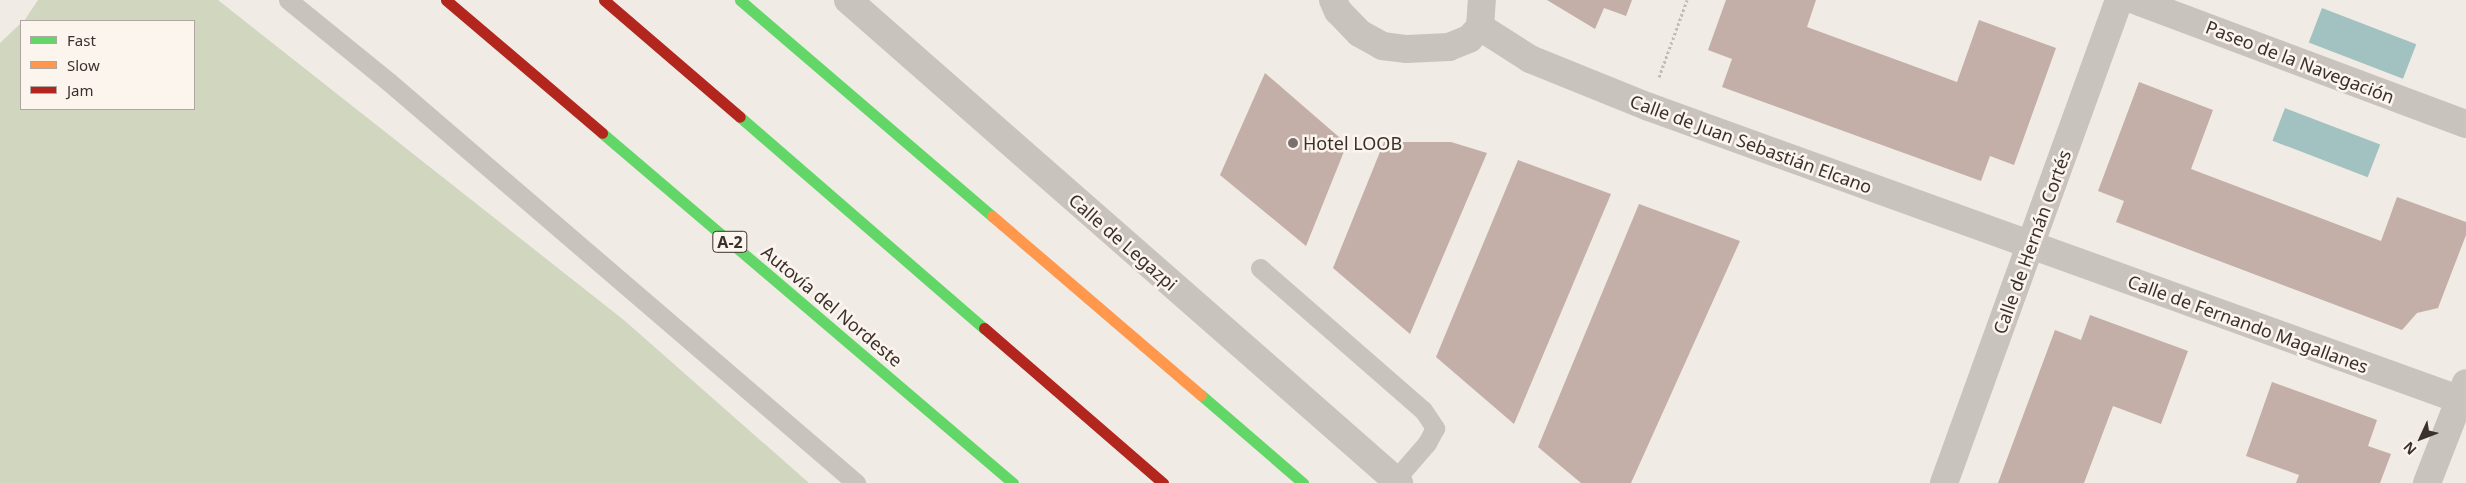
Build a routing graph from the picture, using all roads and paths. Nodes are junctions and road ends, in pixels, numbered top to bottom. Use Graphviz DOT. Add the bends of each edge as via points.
graph roads {
  1 [pos="288,0"];
  2 [pos="446,0"];
  3 [pos="604,0"];
  4 [pos="740,0"];
  5 [pos="848,0"];
  6 [pos="1333,0"];
  7 [pos="1482,0"];
  8 [pos="1687,0"];
  9 [pos="2119,0"];
  10 [pos="2134,0"];
  11 [pos="1480,27"];
  12 [pos="1649,107"];
  13 [pos="2466,124"];
  14 [pos="2030,246"];
  15 [pos="1260,268"];
  16 [pos="2464,395"];
  17 [pos="1397,482"];
  18 [pos="856,483"];
  19 [pos="1013,483"];
  20 [pos="1163,483"];
  21 [pos="1303,483"];
  22 [pos="1944,483"];
  23 [pos="2427,483"];
  1 -- 18 [label="lane" via="389,82"];
  2 -- 19 [label="main road, Autovía del Nordeste / A-2"];
  3 -- 20 [label="main road"];
  4 -- 21 [label="main road"];
  5 -- 17 [label="street, Calle de Legazpi"];
  6 -- 11 [label="street" via="1338,12 1359,33 1382,46 1449,47 1469,39"];
  7 -- 11 [label="street"];
  8 -- 12 [label="path"];
  9 -- 14 [label="street, Calle de Hernán Cortés"];
  10 -- 13 [label="street, Paseo de la Navegación"];
  11 -- 12 [label="street, Calle de Juan Sebastián Elcano" via="1530,59"];
  12 -- 14 [label="street, Calle de Juan Sebastián Elcano"];
  14 -- 16 [label="street, Calle de Fernando Magallanes"];
  14 -- 22 [label="street, Calle de Hernán Cortés"];
  15 -- 17 [label="lane" via="1423,410 1435,428 1427,444"];
  16 -- 23 [label="street"];
}
